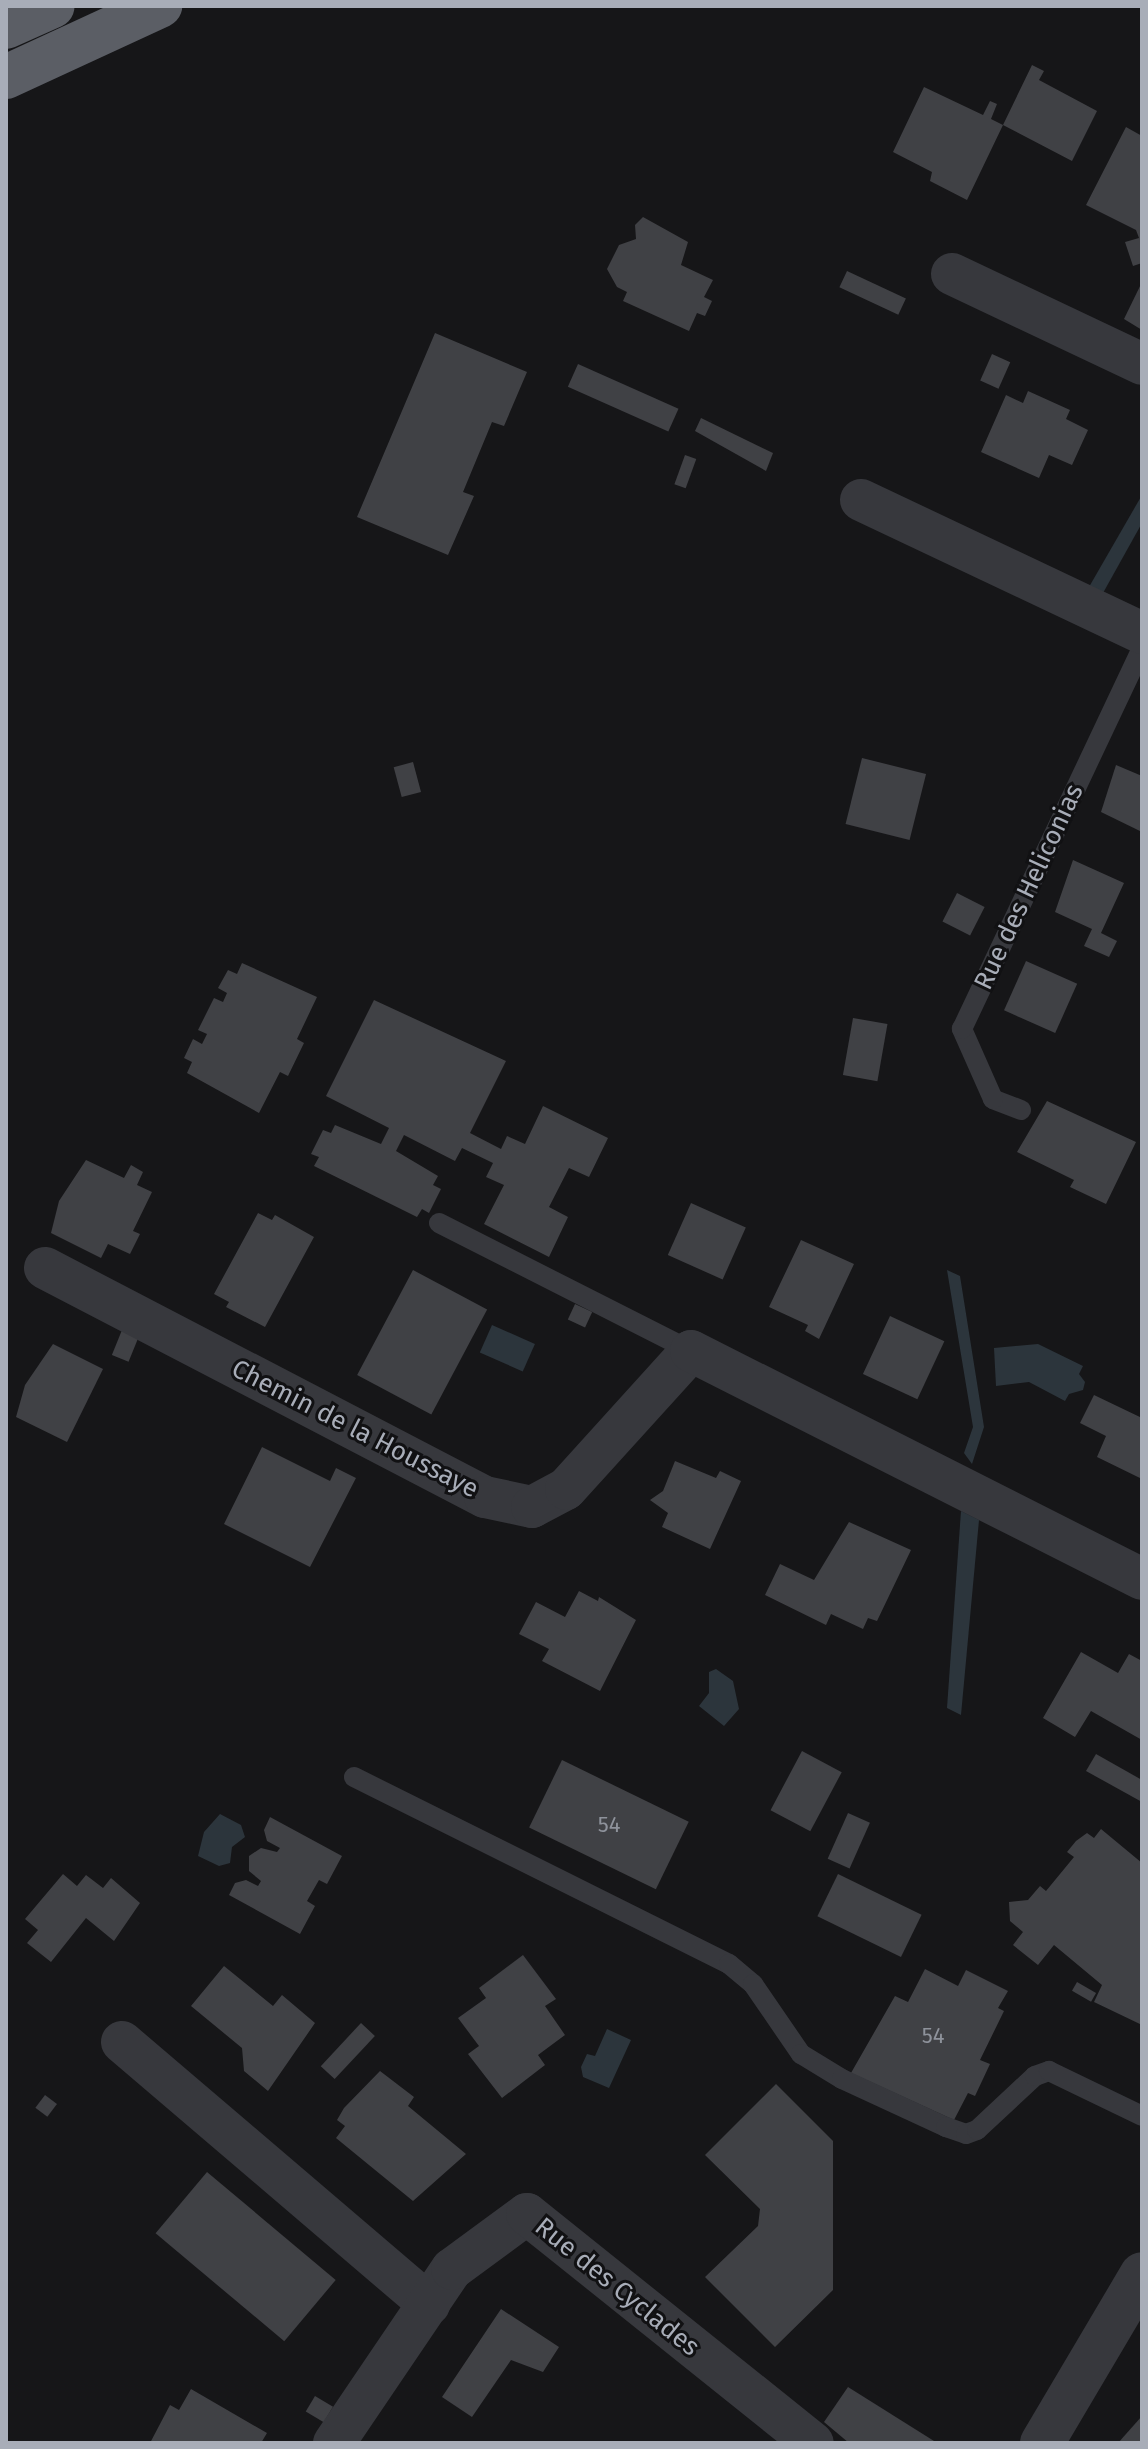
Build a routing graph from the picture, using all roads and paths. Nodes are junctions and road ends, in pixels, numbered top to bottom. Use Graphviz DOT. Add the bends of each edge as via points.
graph roads {
  1 [pos="53,6"];
  2 [pos="160,6"];
  3 [pos="6,27"];
  4 [pos="6,77"];
  5 [pos="952,274"];
  6 [pos="1142,364"];
  7 [pos="861,500"];
  8 [pos="1142,633"];
  9 [pos="1142,648"];
  10 [pos="1021,1110"];
  11 [pos="439,1223"];
  12 [pos="45,1268"];
  13 [pos="691,1351"];
  14 [pos="1142,1579"];
  15 [pos="354,1777"];
  16 [pos="122,2042"];
  17 [pos="1142,2116"];
  18 [pos="1142,2274"];
  19 [pos="429,2304"];
  20 [pos="334,2443"];
  21 [pos="813,2443"];
  22 [pos="1042,2443"];
  1 -- 3 [label="highway"];
  2 -- 4 [label="highway"];
  5 -- 6 [label="street"];
  7 -- 8 [label="street"];
  9 -- 10 [label="lane, Rue des Heliconias" via="962,1029 993,1099"];
  11 -- 13 [label="lane"];
  12 -- 13 [label="street, Chemin de la Houssaye" via="485,1497 532,1507 566,1489"];
  13 -- 14 [label="street"];
  15 -- 17 [label="lane" via="729,1964 753,1984 801,2054 946,2127 966,2134 977,2130 1035,2076 1049,2071"];
  16 -- 19 [label="street"];
  18 -- 22 [label="street"];
  19 -- 20 [label="street, Rue des Cyclades"];
  19 -- 21 [label="street, Rue des Cyclades" via="452,2269 527,2214"];
}
